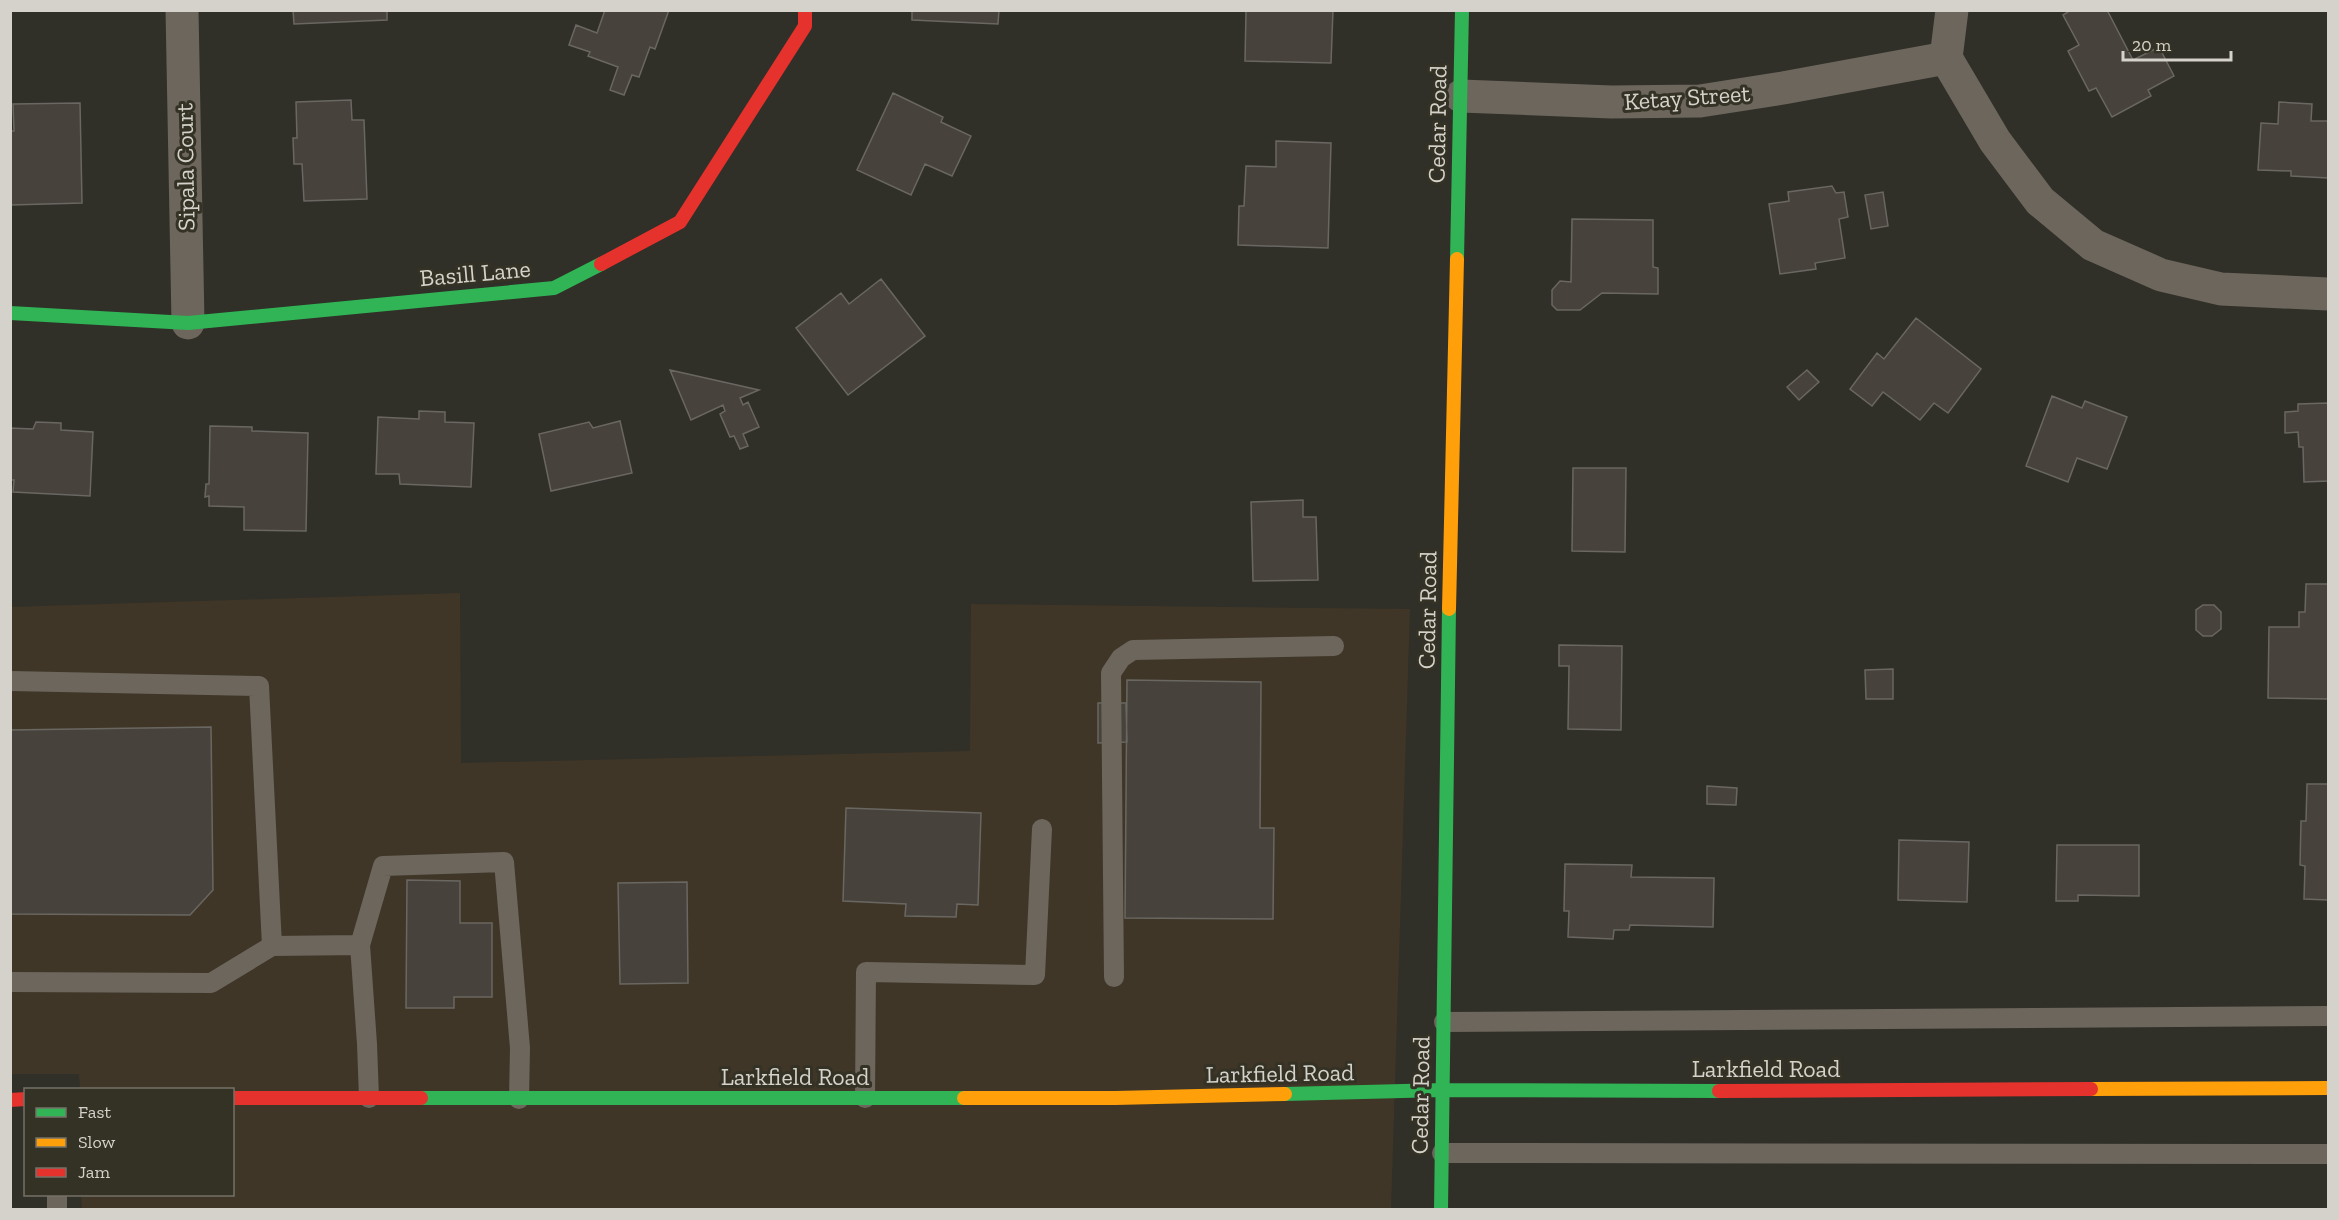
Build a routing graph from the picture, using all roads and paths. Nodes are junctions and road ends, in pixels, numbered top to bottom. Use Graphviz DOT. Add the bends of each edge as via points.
graph roads {
  1 [pos="182,10"];
  2 [pos="805,10"];
  3 [pos="1462,10"];
  4 [pos="1952,10"];
  5 [pos="1946,58"];
  6 [pos="1461,96"];
  7 [pos="2328,294"];
  8 [pos="10,314"];
  9 [pos="188,323"];
  10 [pos="1334,646"];
  11 [pos="10,681"];
  12 [pos="1042,829"];
  13 [pos="360,945"];
  14 [pos="272,946"];
  15 [pos="1114,977"];
  16 [pos="10,982"];
  17 [pos="2328,1016"];
  18 [pos="1444,1022"];
  19 [pos="2328,1088"];
  20 [pos="1442,1090"];
  21 [pos="234,1098"];
  22 [pos="369,1098"];
  23 [pos="865,1098"];
  24 [pos="519,1099"];
  25 [pos="1442,1153"];
  26 [pos="2328,1154"];
  27 [pos="1441,1209"];
  1 -- 9 [label="street, Sipala Court"];
  2 -- 9 [label="street, Basill Lane" via="805,26 680,222 554,288"];
  3 -- 6 [label="street, Cedar Road"];
  4 -- 5 [label="street"];
  5 -- 6 [label="street, Ketay Street" via="1700,101"];
  5 -- 7 [label="street" via="1995,141 2040,201 2093,245 2161,275 2221,289"];
  6 -- 18 [label="street, Cedar Road" via="1445,794"];
  8 -- 9 [label="street, Basill Lane"];
  10 -- 15 [label="lane" via="1133,650 1121,658 1112,673"];
  11 -- 14 [label="lane" via="259,686"];
  12 -- 23 [label="lane" via="1035,975 866,972"];
  13 -- 14 [label="lane"];
  13 -- 22 [label="lane"];
  13 -- 24 [label="lane" via="383,866 504,862 520,1048"];
  14 -- 16 [label="lane" via="211,983"];
  17 -- 18 [label="lane"];
  18 -- 20 [label="street, Cedar Road"];
  19 -- 20 [label="street, Larkfield Road"];
  20 -- 23 [label="street, Larkfield Road" via="1115,1098"];
  20 -- 25 [label="street, Cedar Road"];
  21 -- 22 [label="street, Larkfield Road"];
  22 -- 24 [label="street, Larkfield Road"];
  23 -- 24 [label="street, Larkfield Road"];
  25 -- 26 [label="lane"];
  25 -- 27 [label="street, Cedar Road"];
}
